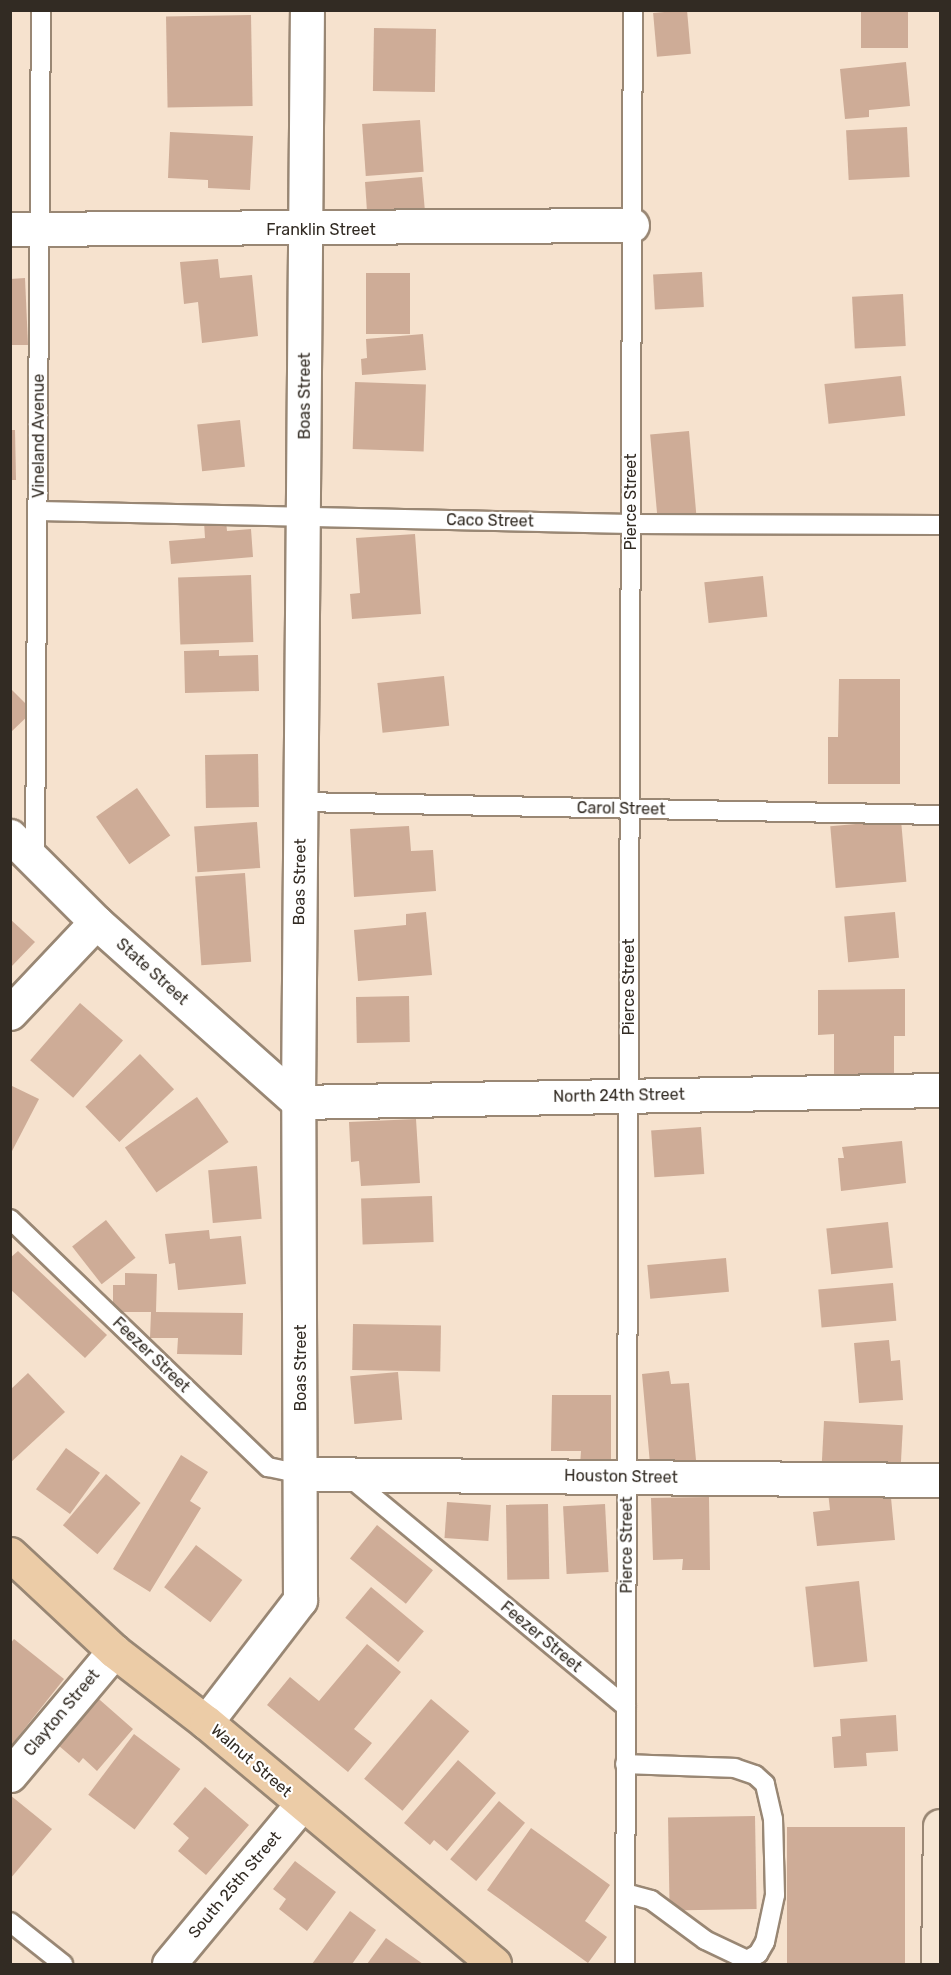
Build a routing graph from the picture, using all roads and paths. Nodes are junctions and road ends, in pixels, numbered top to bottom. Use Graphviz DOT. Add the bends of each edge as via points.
graph roads {
  1 [pos="41,10"];
  2 [pos="307,10"];
  3 [pos="633,10"];
  4 [pos="632,225"];
  5 [pos="25,229"];
  6 [pos="306,230"];
  7 [pos="39,511"];
  8 [pos="304,517"];
  9 [pos="631,524"];
  10 [pos="940,525"];
  11 [pos="301,802"];
  12 [pos="630,809"];
  13 [pos="940,815"];
  14 [pos="10,836"];
  15 [pos="35,861"];
  16 [pos="96,922"];
  17 [pos="10,1013"];
  18 [pos="940,1090"];
  19 [pos="628,1096"];
  20 [pos="298,1102"];
  21 [pos="10,1219"];
  22 [pos="301,1474"];
  23 [pos="346,1474"];
  24 [pos="627,1477"];
  25 [pos="940,1480"];
  26 [pos="11,1556"];
  27 [pos="114,1651"];
  28 [pos="626,1707"];
  29 [pos="206,1722"];
  30 [pos="626,1764"];
  31 [pos="10,1775"];
  32 [pos="301,1805"];
  33 [pos="940,1826"];
  34 [pos="625,1893"];
  35 [pos="10,1922"];
  36 [pos="939,1960"];
  37 [pos="63,1965"];
  38 [pos="169,1965"];
  39 [pos="494,1965"];
  40 [pos="625,1965"];
  1 -- 5 [label="lane, Vineland Avenue"];
  2 -- 6 [label="street, Boas Street"];
  3 -- 4 [label="lane, Pierce Street"];
  4 -- 6 [label="street, Franklin Street"];
  4 -- 9 [label="lane, Pierce Street"];
  5 -- 6 [label="street, Franklin Street"];
  5 -- 7 [label="lane, Vineland Avenue"];
  6 -- 8 [label="street, Boas Street"];
  7 -- 8 [label="lane, Caco Street"];
  7 -- 15 [label="lane, Vineland Avenue"];
  8 -- 9 [label="lane, Caco Street"];
  8 -- 11 [label="street, Boas Street"];
  9 -- 10 [label="lane, Caco Street"];
  9 -- 12 [label="lane, Pierce Street"];
  11 -- 12 [label="lane, Carol Street"];
  11 -- 20 [label="street, Boas Street"];
  12 -- 13 [label="lane, Carol Street"];
  12 -- 19 [label="lane, Pierce Street"];
  14 -- 15 [label="street, State Street"];
  15 -- 16 [label="street, State Street"];
  16 -- 17 [label="street"];
  16 -- 20 [label="street, State Street"];
  18 -- 19 [label="street, North 24th Street"];
  19 -- 20 [label="street, North 24th Street"];
  19 -- 24 [label="lane, Pierce Street"];
  20 -- 22 [label="street, Boas Street"];
  21 -- 22 [label="lane, Feezer Street" via="268,1467"];
  22 -- 23 [label="street, Houston Street"];
  22 -- 29 [label="street, Boas Street" via="300,1600"];
  23 -- 24 [label="street, Houston Street"];
  23 -- 28 [label="lane, Feezer Street"];
  24 -- 25 [label="street, Houston Street"];
  24 -- 28 [label="lane, Pierce Street"];
  26 -- 27 [label="main road, Walnut Street"];
  27 -- 29 [label="main road, Walnut Street"];
  27 -- 31 [label="street, Clayton Street"];
  28 -- 30 [label="lane, Pierce Street"];
  29 -- 32 [label="main road, Walnut Street"];
  30 -- 34 [label="lane, Pierce Street"];
  30 -- 34 [label="lane" via="735,1768 755,1775 765,1784 774,1819 775,1895 765,1942 758,1954 747,1960 705,1940 651,1900"];
  32 -- 38 [label="street, South 25th Street"];
  32 -- 39 [label="main road, Walnut Street"];
  33 -- 36 [label="main road"];
  34 -- 40 [label="lane, Pierce Street"];
  35 -- 37 [label="lane"];
}
